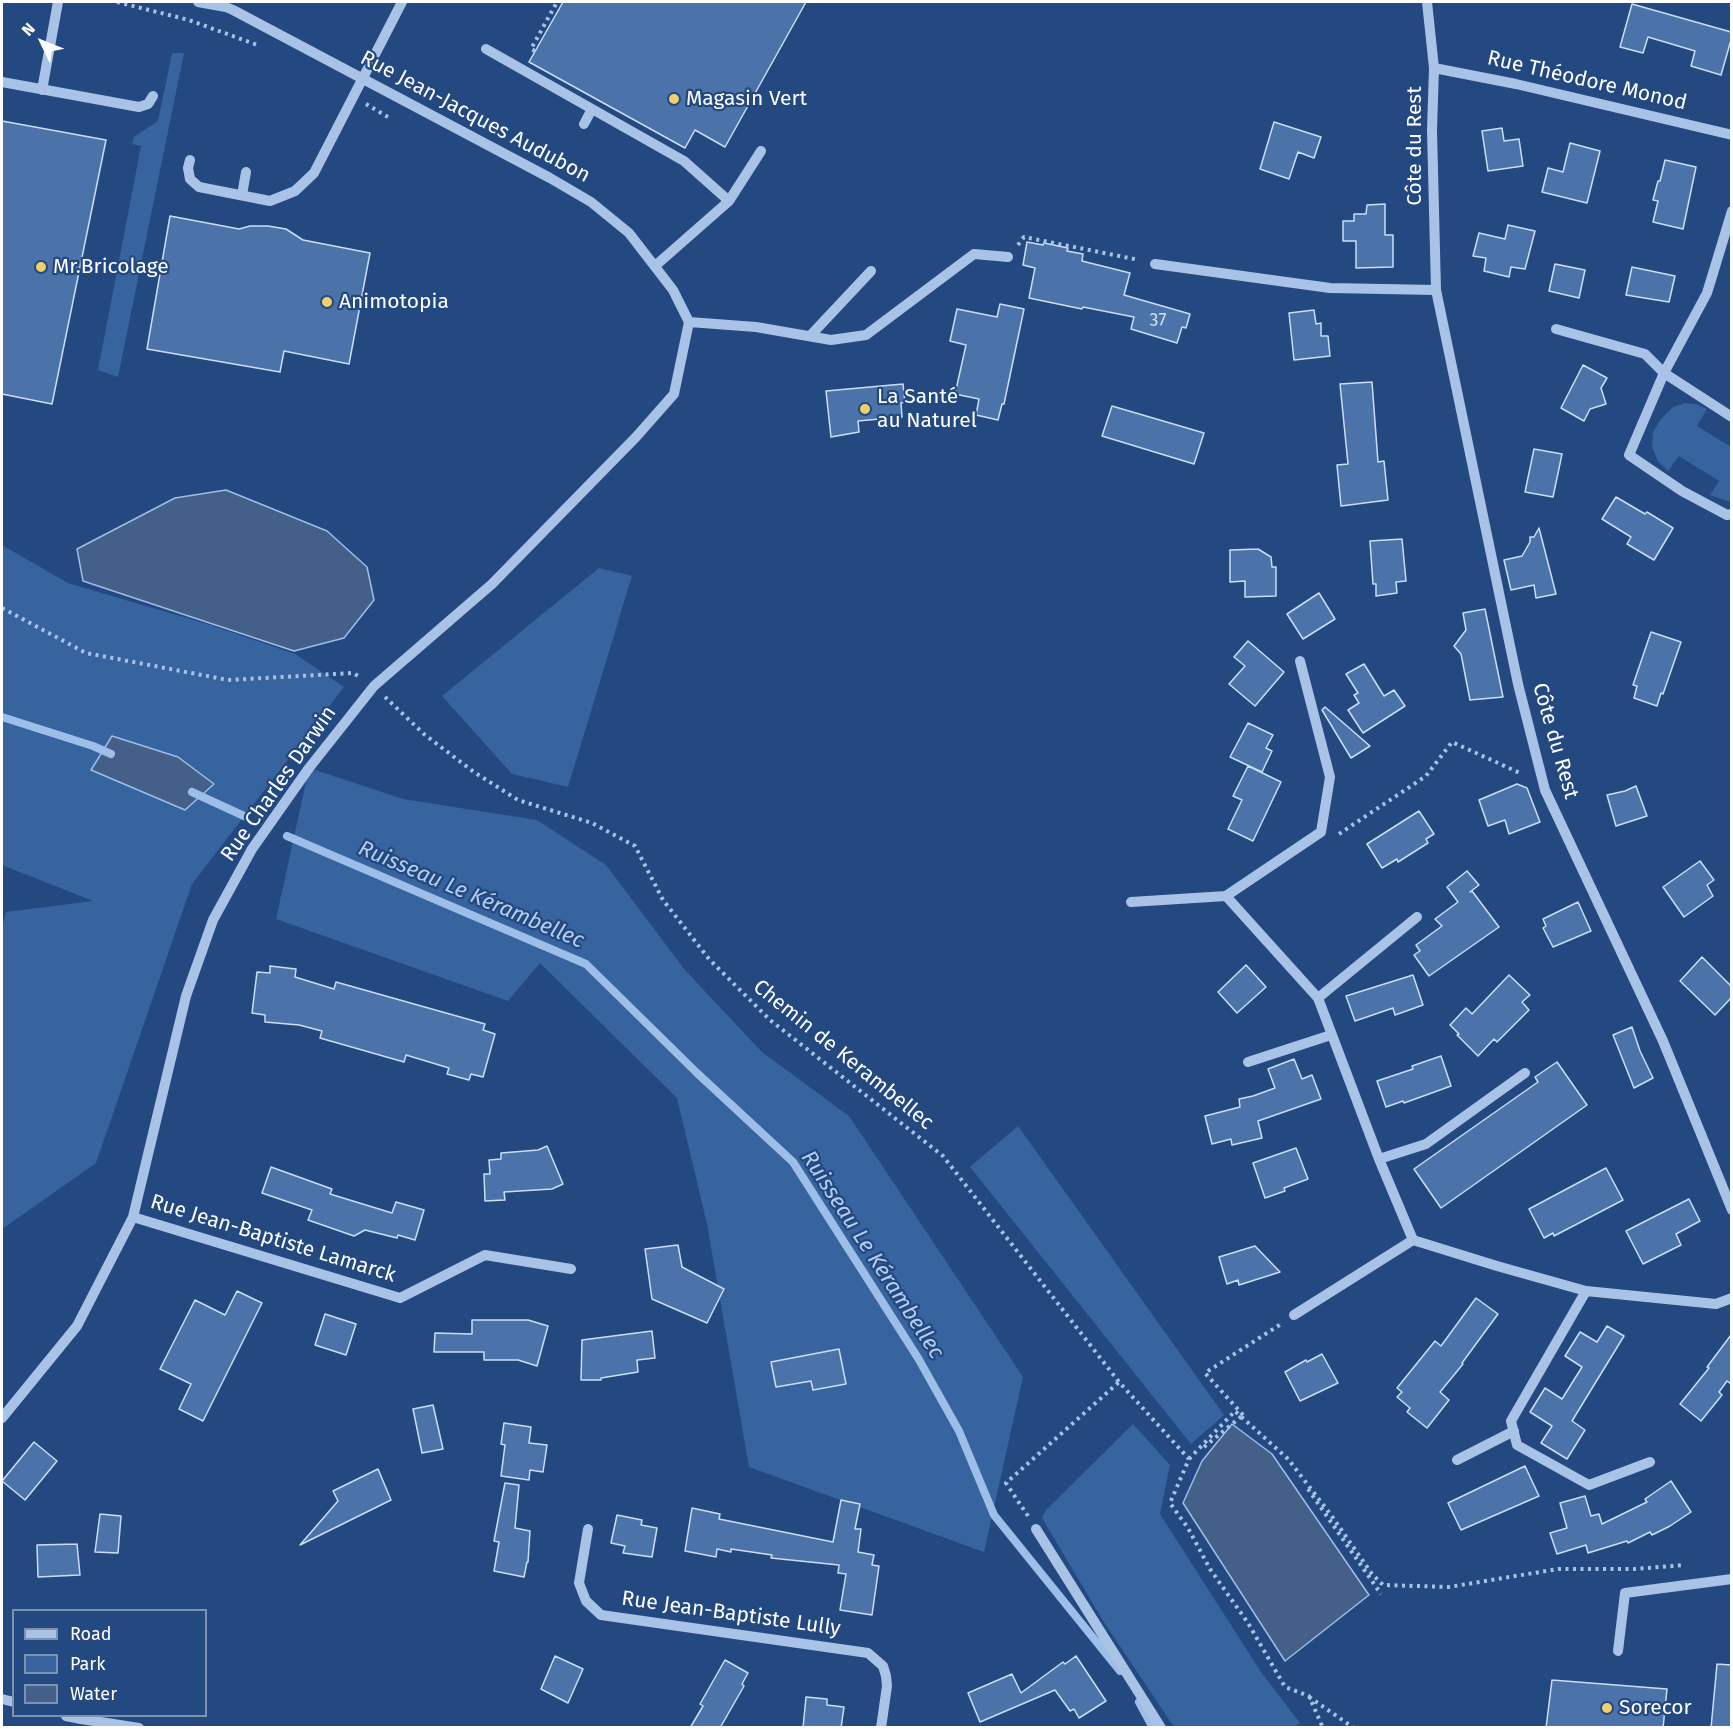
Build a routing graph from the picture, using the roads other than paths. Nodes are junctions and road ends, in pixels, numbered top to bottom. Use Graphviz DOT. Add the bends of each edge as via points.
graph roads {
  1 [pos="58,2"];
  2 [pos="198,2"];
  3 [pos="402,2"];
  4 [pos="1427,2"];
  5 [pos="235,6"];
  6 [pos="486,49"];
  7 [pos="1434,68"];
  8 [pos="361,79"];
  9 [pos="2,82"];
  10 [pos="94,86"];
  11 [pos="42,90"];
  12 [pos="153,96"];
  13 [pos="92,99"];
  14 [pos="592,109"];
  15 [pos="584,124"];
  16 [pos="1731,135"];
  17 [pos="761,151"];
  18 [pos="190,160"];
  19 [pos="246,172"];
  20 [pos="242,195"];
  21 [pos="729,201"];
  22 [pos="1731,211"];
  23 [pos="1008,257"];
  24 [pos="1155,264"];
  25 [pos="655,266"];
  26 [pos="871,271"];
  27 [pos="1436,290"];
  28 [pos="689,322"];
  29 [pos="1556,329"];
  30 [pos="810,336"];
  31 [pos="1664,373"];
  32 [pos="1731,417"];
  33 [pos="1731,514"];
  34 [pos="1300,661"];
  35 [pos="1226,896"];
  36 [pos="1131,902"];
  37 [pos="1417,917"];
  38 [pos="1318,998"];
  39 [pos="1331,1035"];
  40 [pos="1248,1062"];
  41 [pos="1525,1073"];
  42 [pos="1379,1159"];
  43 [pos="1731,1210"];
  44 [pos="133,1217"];
  45 [pos="1413,1240"];
  46 [pos="571,1269"];
  47 [pos="1586,1291"];
  48 [pos="1731,1298"];
  49 [pos="1294,1315"];
  50 [pos="2,1418"];
  51 [pos="1514,1431"];
  52 [pos="1457,1460"];
  53 [pos="1650,1462"];
  54 [pos="588,1529"];
  55 [pos="1036,1529"];
  56 [pos="1731,1579"];
  57 [pos="1618,1651"];
  58 [pos="71,1717"];
  59 [pos="139,1728"];
  60 [pos="881,1728"];
  61 [pos="1161,1728"];
  1 -- 11 [label="street"];
  2 -- 5 [label="street, Rue Jean-Jacques Audubon"];
  3 -- 8 [label="street"];
  4 -- 7 [label="street, Côte du Rest"];
  5 -- 8 [label="street, Rue Jean-Jacques Audubon"];
  6 -- 14 [label="street"];
  7 -- 16 [label="street, Rue Théodore Monod"];
  7 -- 27 [label="street, Côte du Rest"];
  8 -- 20 [label="street" via="314,173 305,182 295,191 270,201"];
  8 -- 25 [label="street, Rue Jean-Jacques Audubon" via="591,202 630,233"];
  9 -- 11 [label="street"];
  10 -- 13 [label="street"];
  11 -- 13 [label="street"];
  12 -- 13 [label="street" via="148,104 139,107"];
  14 -- 15 [label="street"];
  14 -- 21 [label="street" via="684,161"];
  17 -- 21 [label="street"];
  18 -- 20 [label="street" via="190,178 199,187"];
  19 -- 20 [label="street"];
  21 -- 25 [label="street"];
  22 -- 31 [label="street" via="1707,293"];
  23 -- 30 [label="street" via="974,254 866,334 831,340"];
  24 -- 27 [label="street" via="1330,288"];
  25 -- 28 [label="street, Rue Jean-Jacques Audubon"];
  26 -- 30 [label="street"];
  27 -- 43 [label="street, Côte du Rest" via="1518,684 1545,790 1663,1041"];
  28 -- 30 [label="street"];
  28 -- 44 [label="street, Rue Charles Darwin" via="674,394 492,585 374,686 252,849 213,920 186,996"];
  29 -- 31 [label="street" via="1645,354"];
  31 -- 32 [label="street"];
  31 -- 33 [label="street" via="1629,455 1682,491"];
  34 -- 35 [label="street" via="1330,777 1321,832"];
  35 -- 36 [label="street"];
  35 -- 38 [label="street"];
  37 -- 38 [label="street"];
  38 -- 39 [label="street"];
  39 -- 40 [label="street"];
  39 -- 42 [label="street"];
  41 -- 42 [label="street" via="1426,1144"];
  42 -- 45 [label="street"];
  44 -- 46 [label="street, Rue Jean-Baptiste Lamarck" via="400,1298 485,1255"];
  44 -- 50 [label="street, Rue Charles Darwin" via="77,1326"];
  45 -- 47 [label="street"];
  45 -- 49 [label="street"];
  47 -- 48 [label="street" via="1716,1304"];
  47 -- 51 [label="street" via="1511,1421"];
  51 -- 52 [label="street"];
  51 -- 53 [label="street" via="1517,1445 1589,1485"];
  54 -- 60 [label="street, Rue Jean-Baptiste Lully" via="579,1583 586,1601 601,1615 868,1653 883,1666 886,1676"];
  55 -- 61 [label="street"];
  56 -- 57 [label="street" via="1626,1593"];
  58 -- 59 [label="street"];
}
